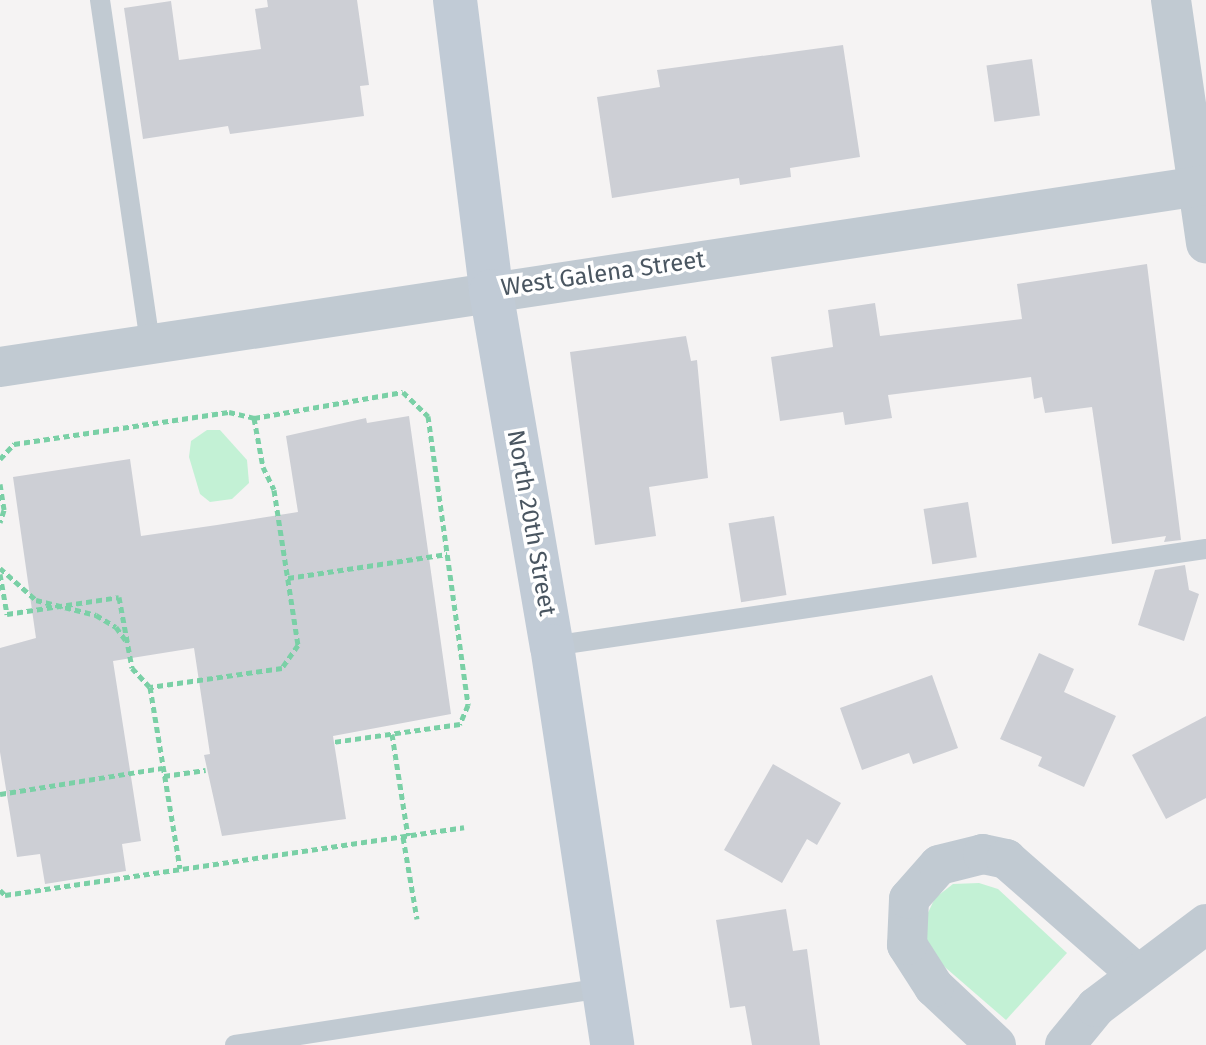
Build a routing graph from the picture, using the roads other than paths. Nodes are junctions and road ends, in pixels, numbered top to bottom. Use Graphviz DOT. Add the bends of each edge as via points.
graph roads {
  1 [pos="100,0"];
  2 [pos="455,0"];
  3 [pos="1171,0"];
  4 [pos="1201,186"];
  5 [pos="1206,244"];
  6 [pos="491,291"];
  7 [pos="150,344"];
  8 [pos="0,367"];
  9 [pos="1206,549"];
  10 [pos="552,646"];
  11 [pos="1206,924"];
  12 [pos="1136,973"];
  13 [pos="604,988"];
  14 [pos="235,1045"];
  15 [pos="612,1045"];
  16 [pos="996,1045"];
  17 [pos="1065,1045"];
  1 -- 7 [label="lane"];
  2 -- 6 [label="main road, North 20th Street"];
  3 -- 4 [label="street"];
  4 -- 5 [label="street"];
  4 -- 6 [label="street, West Galena Street"];
  6 -- 7 [label="street, West Galena Street"];
  6 -- 10 [label="main road, North 20th Street"];
  7 -- 8 [label="street, West Galena Street"];
  9 -- 10 [label="lane"];
  10 -- 13 [label="main road, North 20th Street"];
  11 -- 12 [label="street"];
  12 -- 16 [label="street" via="1006,859 983,854 939,865 909,899 907,945 934,987"];
  12 -- 17 [label="street" via="1096,1007"];
  13 -- 14 [label="lane"];
  13 -- 15 [label="main road, North 20th Street"];
}
